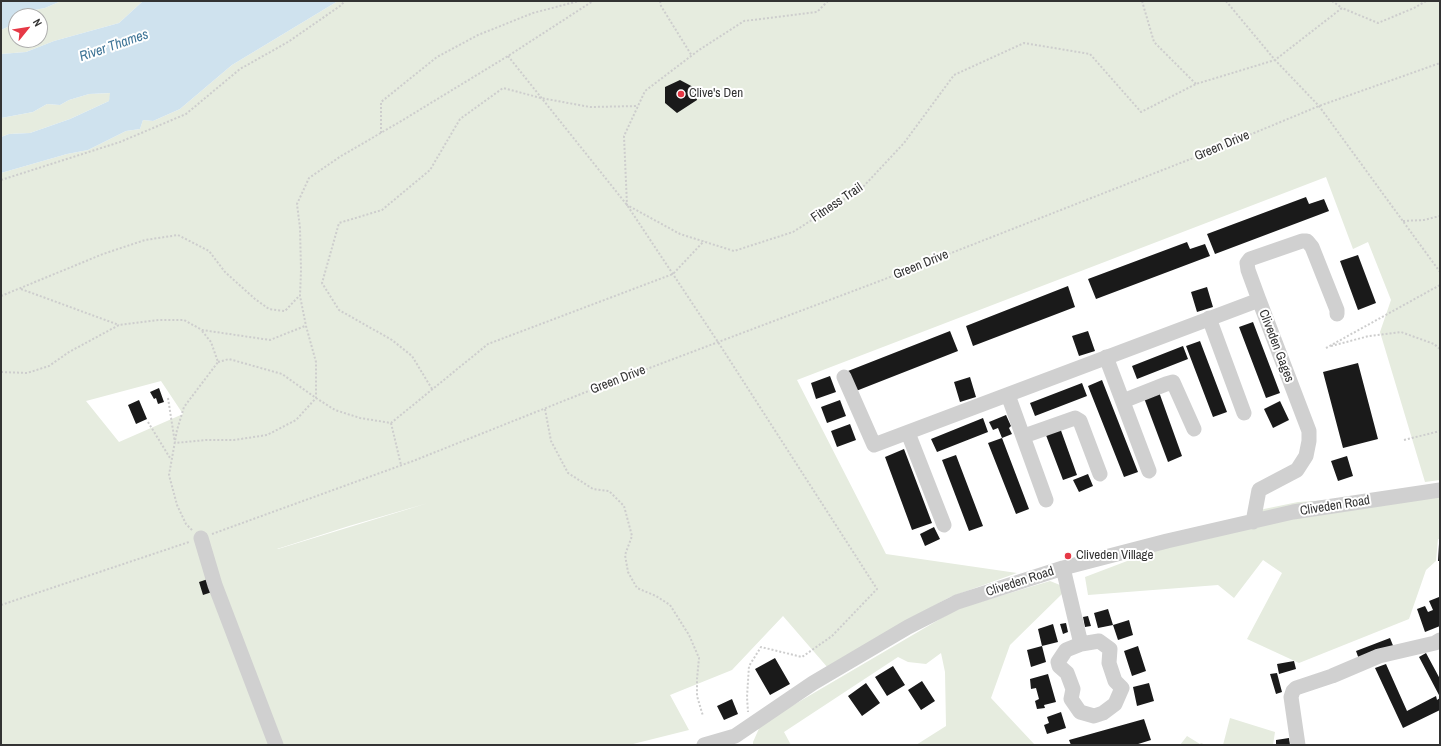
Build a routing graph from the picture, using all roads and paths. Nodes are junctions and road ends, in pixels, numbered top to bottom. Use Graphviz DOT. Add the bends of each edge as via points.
graph roads {
  1 [pos="345,1"];
  2 [pos="579,1"];
  3 [pos="593,1"];
  4 [pos="660,1"];
  5 [pos="828,1"];
  6 [pos="1142,1"];
  7 [pos="1226,1"];
  8 [pos="1332,1"];
  9 [pos="1426,1"];
  10 [pos="1342,8"];
  11 [pos="508,56"];
  12 [pos="692,56"];
  13 [pos="1275,60"];
  14 [pos="1440,63"];
  15 [pos="1196,84"];
  16 [pos="541,98"];
  17 [pos="638,106"];
  18 [pos="1318,106"];
  19 [pos="381,133"];
  20 [pos="1,180"];
  21 [pos="627,205"];
  22 [pos="1440,216"];
  23 [pos="1403,221"];
  24 [pos="704,241"];
  25 [pos="1440,272"];
  26 [pos="673,274"];
  27 [pos="1440,285"];
  28 [pos="21,289"];
  29 [pos="1,296"];
  30 [pos="300,296"];
  31 [pos="1259,300"];
  32 [pos="1337,314"];
  33 [pos="1209,318"];
  34 [pos="119,325"];
  35 [pos="306,326"];
  36 [pos="202,330"];
  37 [pos="718,342"];
  38 [pos="1440,349"];
  39 [pos="1108,356"];
  40 [pos="218,362"];
  41 [pos="1,372"];
  42 [pos="844,377"];
  43 [pos="432,389"];
  44 [pos="1008,395"];
  45 [pos="168,398"];
  46 [pos="316,398"];
  47 [pos="1122,401"];
  48 [pos="544,409"];
  49 [pos="1244,413"];
  50 [pos="148,422"];
  51 [pos="391,423"];
  52 [pos="1194,429"];
  53 [pos="1440,431"];
  54 [pos="908,433"];
  55 [pos="1024,436"];
  56 [pos="1404,440"];
  57 [pos="175,443"];
  58 [pos="171,459"];
  59 [pos="1149,471"];
  60 [pos="1100,474"];
  61 [pos="1440,490"];
  62 [pos="1046,500"];
  63 [pos="1253,522"];
  64 [pos="944,525"];
  65 [pos="201,538"];
  66 [pos="1063,568"];
  67 [pos="1081,644"];
  68 [pos="1438,645"];
  69 [pos="702,716"];
  70 [pos="748,727"];
  71 [pos="736,740"];
  72 [pos="276,745"];
  73 [pos="704,745"];
  74 [pos="1298,745"];
  1 -- 20 [label="path" via="288,42 240,69 186,114 120,142"];
  2 -- 19 [label="path" via="519,18 478,35 438,57 381,102"];
  3 -- 11 [label="path"];
  4 -- 12 [label="path" via="660,6"];
  5 -- 12 [label="path" via="817,12 744,21"];
  6 -- 15 [label="path" via="1154,42"];
  7 -- 13 [label="path"];
  8 -- 10 [label="path"];
  9 -- 10 [label="path" via="1378,23"];
  10 -- 13 [label="path"];
  11 -- 16 [label="path"];
  11 -- 19 [label="path"];
  12 -- 17 [label="path" via="645,91"];
  13 -- 15 [label="path"];
  13 -- 18 [label="path"];
  14 -- 18 [label="path, Green Drive"];
  15 -- 24 [label="path, Fitness Trail" via="1141,112 1090,54 1024,43 954,75 904,143 862,188 793,232 734,250"];
  16 -- 17 [label="path" via="590,107"];
  16 -- 21 [label="path"];
  16 -- 43 [label="path" via="503,88 460,119 430,170 382,210 339,223 322,283 339,310 392,340 412,356"];
  17 -- 21 [label="path" via="624,136"];
  18 -- 23 [label="path"];
  18 -- 37 [label="path, Green Drive" via="1206,154"];
  19 -- 30 [label="path" via="309,178 297,204 300,228"];
  21 -- 24 [label="path, Fitness Trail" via="680,234"];
  21 -- 26 [label="path"];
  22 -- 23 [label="path"];
  23 -- 25 [label="path"];
  24 -- 26 [label="path"];
  26 -- 37 [label="path"];
  26 -- 43 [label="path" via="488,344"];
  27 -- 38 [label="path" via="1326,348 1369,336 1401,332 1434,344"];
  28 -- 29 [label="path"];
  28 -- 30 [label="path" via="103,254 145,240 178,235 208,251 224,272 269,309 285,311"];
  28 -- 34 [label="path"];
  30 -- 35 [label="path"];
  31 -- 32 [label="street" via="1248,270 1247,263 1250,259 1307,241 1312,247"];
  31 -- 33 [label="street, Cliveden Gages"];
  31 -- 63 [label="street, Cliveden Gages" via="1309,431 1309,441 1306,456 1296,470 1259,490"];
  33 -- 39 [label="street, Cliveden Gages"];
  33 -- 49 [label="street"];
  34 -- 36 [label="path" via="184,320"];
  34 -- 41 [label="path" via="68,352 49,366 27,373"];
  35 -- 36 [label="path" via="270,340"];
  35 -- 46 [label="path" via="316,362"];
  36 -- 40 [label="path" via="212,342"];
  37 -- 48 [label="path, Green Drive"];
  37 -- 70 [label="path" via="877,589 832,636 802,657 761,648 748,666"];
  39 -- 44 [label="street, Cliveden Gages"];
  39 -- 47 [label="street"];
  40 -- 46 [label="path" via="229,359 282,374"];
  40 -- 57 [label="path" via="184,407"];
  42 -- 54 [label="street, Cliveden Gages" via="874,445"];
  43 -- 51 [label="path"];
  44 -- 54 [label="street, Cliveden Gages"];
  44 -- 55 [label="street"];
  45 -- 57 [label="path"];
  46 -- 51 [label="path" via="335,410 360,418"];
  46 -- 57 [label="path" via="296,420 266,435 234,440"];
  47 -- 52 [label="street" via="1173,382"];
  47 -- 59 [label="street"];
  48 -- 51 [label="path, Green Drive" via="401,465"];
  48 -- 69 [label="path" via="551,441 568,473 593,489 609,491 624,506 632,536 625,555 628,572 637,588 670,605 689,635 700,658 697,696"];
  50 -- 58 [label="path"];
  53 -- 56 [label="path"];
  54 -- 64 [label="street"];
  55 -- 60 [label="street" via="1075,418 1080,421"];
  55 -- 62 [label="street"];
  57 -- 58 [label="path"];
  58 -- 65 [label="path" via="168,475 177,505 186,524"];
  61 -- 63 [label="street, Cliveden Road" via="1293,512"];
  63 -- 66 [label="street, Cliveden Road"];
  65 -- 72 [label="street" via="215,585"];
  66 -- 67 [label="street"];
  66 -- 70 [label="street, Cliveden Road" via="958,602 908,627 812,683"];
  67 -- 67 [label="street" via="1100,641 1110,649 1109,663 1115,681 1122,688 1115,704 1094,716 1080,712 1071,699 1073,688 1067,673 1058,662 1066,650"];
  68 -- 74 [label="street" via="1379,656 1296,688 1291,697"];
  70 -- 71 [label="street, Cliveden Road"];
  71 -- 73 [label="street, Cliveden Road"];
}
